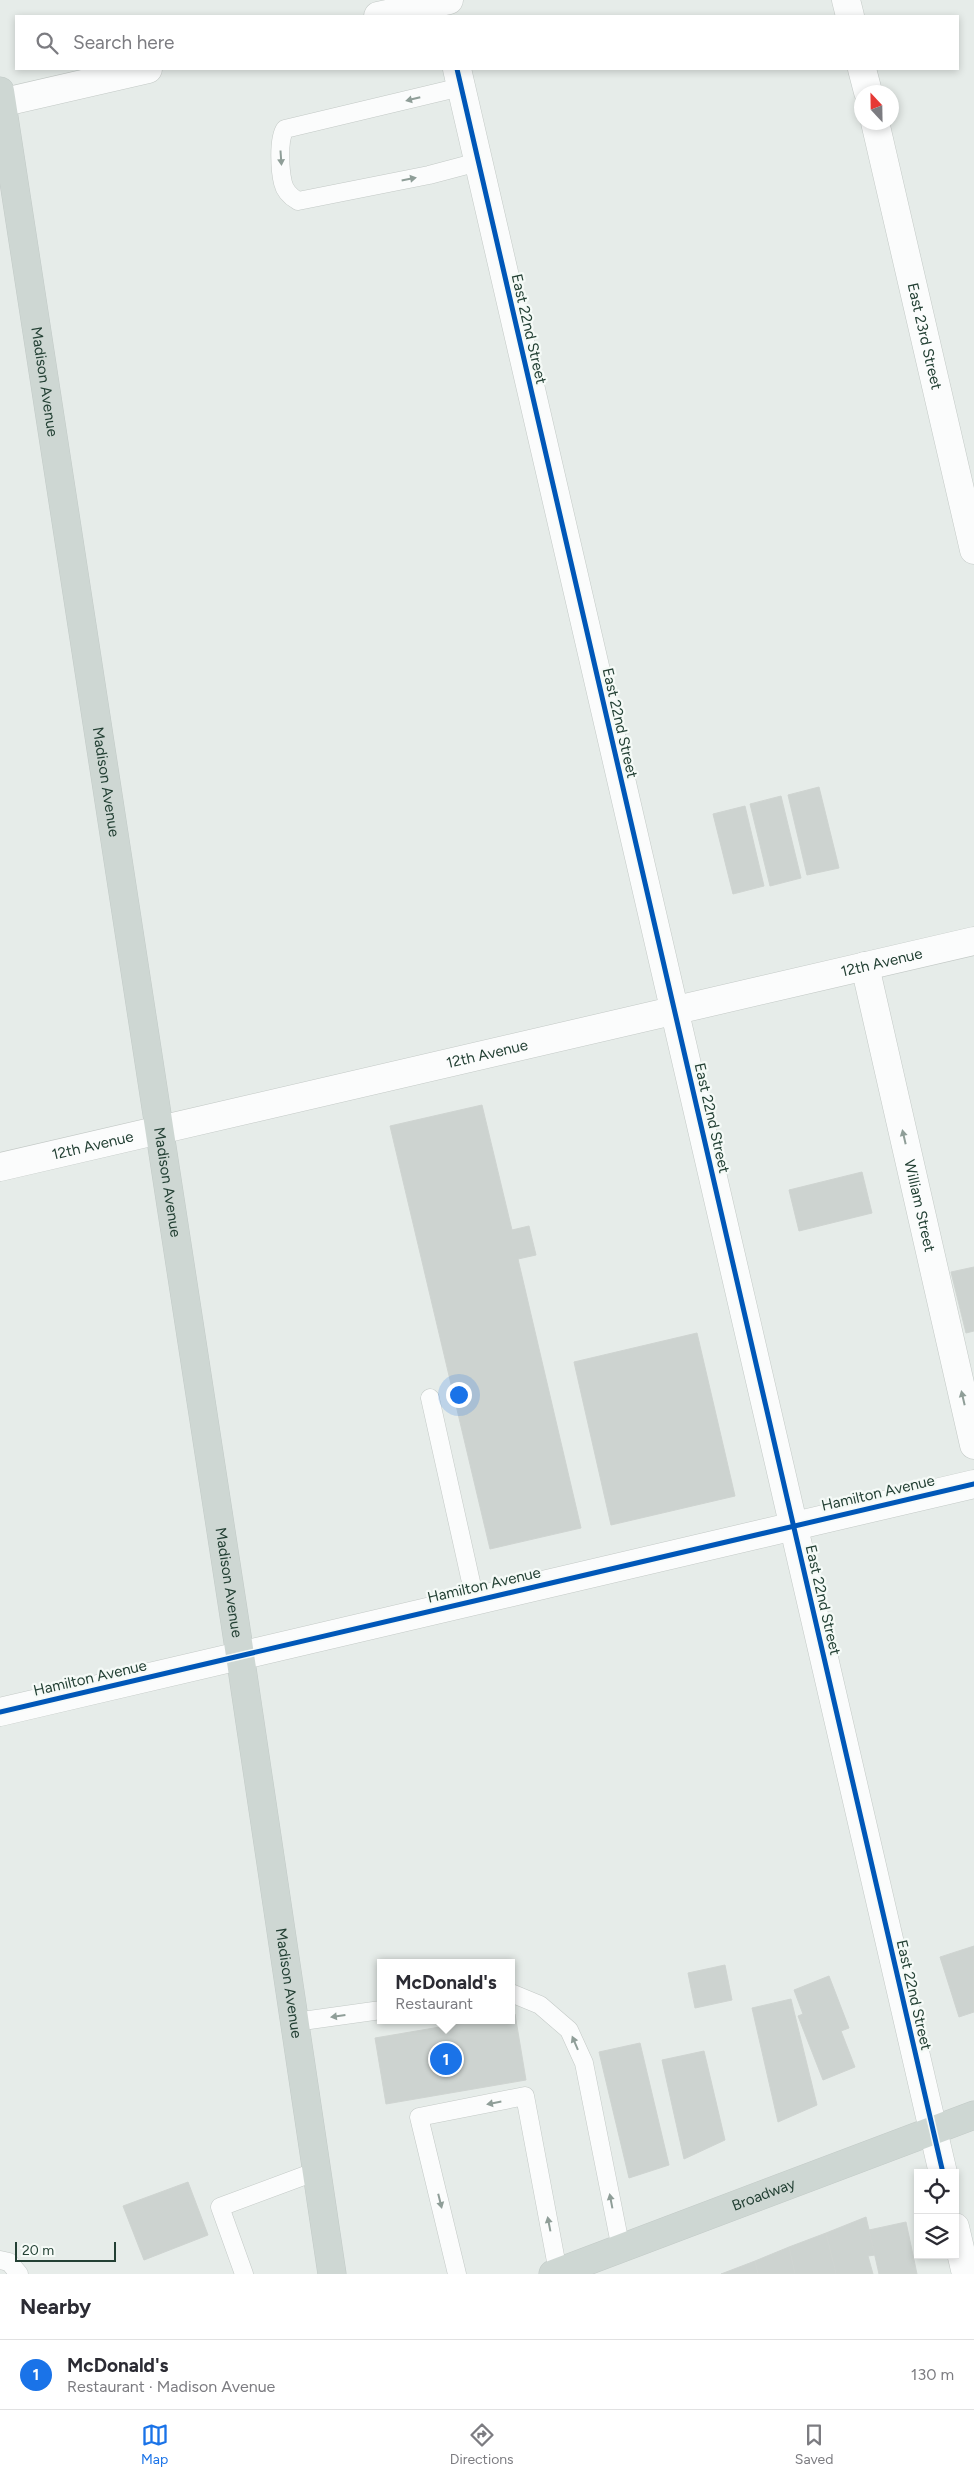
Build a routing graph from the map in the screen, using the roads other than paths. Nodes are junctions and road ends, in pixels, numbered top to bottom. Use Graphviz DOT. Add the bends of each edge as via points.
graph roads {
  1 [pos="846,0"];
  2 [pos="432,5"];
  3 [pos="383,15"];
  4 [pos="850,15"];
  5 [pos="143,70"];
  6 [pos="862,70"];
  7 [pos="459,78"];
  8 [pos="866,85"];
  9 [pos="1,99"];
  10 [pos="877,130"];
  11 [pos="478,162"];
  12 [pos="974,550"];
  13 [pos="974,941"];
  14 [pos="865,966"];
  15 [pos="674,1010"];
  16 [pos="160,1130"];
  17 [pos="0,1166"];
  18 [pos="430,1398"];
  19 [pos="974,1445"];
  20 [pos="974,1484"];
  21 [pos="793,1526"];
  22 [pos="475,1600"];
  23 [pos="240,1655"];
  24 [pos="0,1712"];
  25 [pos="515,1995"];
  26 [pos="377,2011"];
  27 [pos="295,2022"];
  28 [pos="974,2114"];
  29 [pos="933,2130"];
  30 [pos="942,2169"];
  31 [pos="317,2171"];
  32 [pos="959,2244"];
  33 [pos="621,2248"];
  34 [pos="0,2260"];
  35 [pos="557,2273"];
  36 [pos="19,2274"];
  37 [pos="244,2274"];
  38 [pos="332,2274"];
  39 [pos="457,2274"];
  40 [pos="966,2274"];
  1 -- 4 [label="street"];
  2 -- 3 [label="street"];
  5 -- 9 [label="street"];
  6 -- 8 [label="street"];
  7 -- 11 [label="street, East 22nd Street"];
  7 -- 11 [label="lane, one-way" via="285,129 280,137 283,184 289,196 298,201"];
  9 -- 16 [label="main road, Madison Avenue"];
  10 -- 12 [label="street, East 23rd Street"];
  11 -- 15 [label="street, East 22nd Street"];
  13 -- 14 [label="street, 12th Avenue"];
  14 -- 15 [label="street, 12th Avenue"];
  19 -- 14 [label="street, William Street, one-way"];
  15 -- 16 [label="street, 12th Avenue"];
  15 -- 21 [label="street, East 22nd Street"];
  16 -- 17 [label="street, 12th Avenue"];
  16 -- 23 [label="main road, Madison Avenue"];
  18 -- 22 [label="lane"];
  20 -- 21 [label="street, Hamilton Avenue"];
  21 -- 22 [label="street, Hamilton Avenue"];
  21 -- 29 [label="street, East 22nd Street"];
  22 -- 23 [label="street, Hamilton Avenue"];
  23 -- 24 [label="street, Hamilton Avenue"];
  23 -- 27 [label="main road, Madison Avenue"];
  33 -- 25 [label="lane, one-way" via="584,2063 570,2030 540,2005"];
  26 -- 27 [label="lane, one-way"];
  27 -- 31 [label="main road, Madison Avenue"];
  28 -- 29 [label="main road, Broadway"];
  29 -- 30 [label="street, East 22nd Street"];
  29 -- 33 [label="main road, Broadway"];
  31 -- 37 [label="lane" via="220,2207"];
  31 -- 38 [label="main road, Madison Avenue"];
  32 -- 40 [label="street"];
  33 -- 35 [label="main road, Broadway"];
  34 -- 36 [label="lane" via="9,2262"];
  35 -- 39 [label="lane, one-way" via="525,2096 419,2117"];
}
